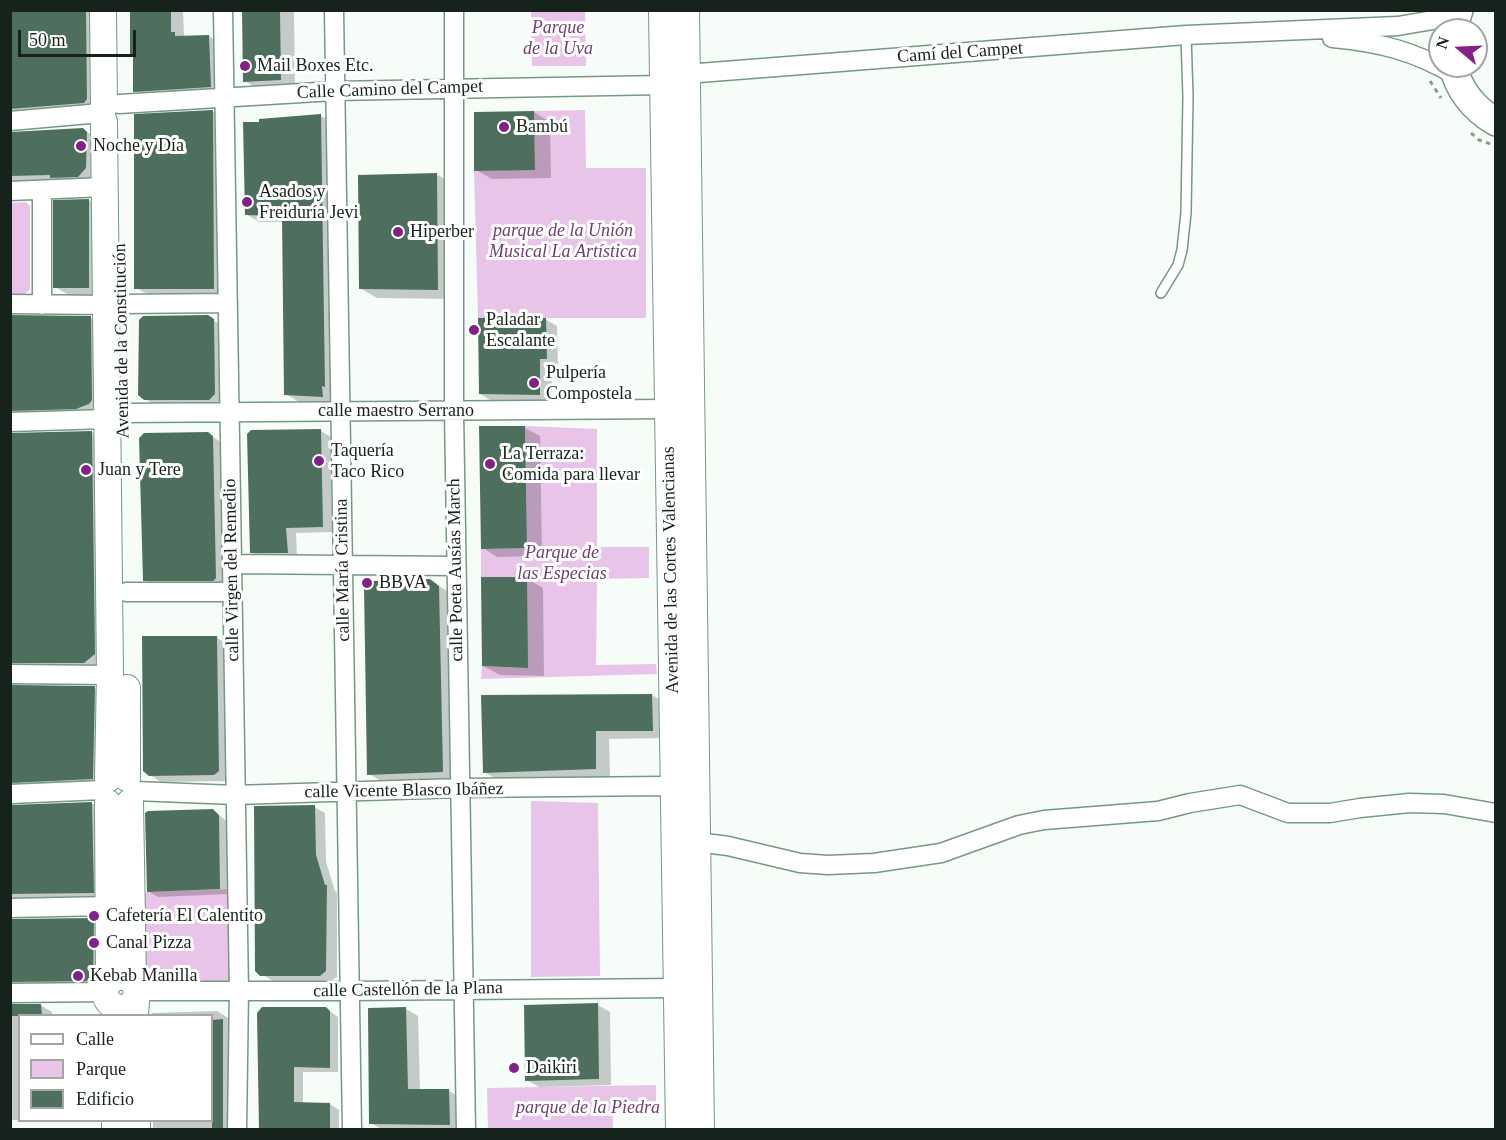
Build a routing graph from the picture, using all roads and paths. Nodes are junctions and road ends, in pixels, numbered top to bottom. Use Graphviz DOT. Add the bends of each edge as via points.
graph roads {
  1 [pos="103,10"];
  2 [pos="118,10"];
  3 [pos="223,10"];
  4 [pos="334,10"];
  5 [pos="454,10"];
  6 [pos="662,10"];
  7 [pos="686,10"];
  8 [pos="1452,10"];
  9 [pos="1261,32"];
  10 [pos="1186,35"];
  11 [pos="1428,59"];
  12 [pos="686,74"];
  13 [pos="1458,78"];
  14 [pos="662,85"];
  15 [pos="455,87"];
  16 [pos="335,91"];
  17 [pos="224,97"];
  18 [pos="111,112"];
  19 [pos="10,121"];
  20 [pos="1496,122"];
  21 [pos="104,187"];
  22 [pos="42,190"];
  23 [pos="10,191"];
  24 [pos="1161,293"];
  25 [pos="228,303"];
  26 [pos="10,304"];
  27 [pos="114,304"];
  28 [pos="42,305"];
  29 [pos="670,409"];
  30 [pos="340,410"];
  31 [pos="454,411"];
  32 [pos="229,412"];
  33 [pos="115,416"];
  34 [pos="10,422"];
  35 [pos="232,564"];
  36 [pos="343,565"];
  37 [pos="456,566"];
  38 [pos="126,592"];
  39 [pos="232,592"];
  40 [pos="10,674"];
  41 [pos="110,675"];
  42 [pos="674,787"];
  43 [pos="460,789"];
  44 [pos="119,791"];
  45 [pos="346,792"];
  46 [pos="10,794"];
  47 [pos="235,795"];
  48 [pos="1496,813"];
  49 [pos="697,842"];
  50 [pos="109,906"];
  51 [pos="10,908"];
  52 [pos="678,988"];
  53 [pos="464,990"];
  54 [pos="239,991"];
  55 [pos="350,991"];
  56 [pos="10,993"];
  57 [pos="123,998"];
  58 [pos="237,1130"];
  59 [pos="352,1130"];
  60 [pos="466,1130"];
  61 [pos="679,1130"];
  62 [pos="701,1130"];
  1 -- 18 [label="street, Avenida de la Constitución"];
  2 -- 18 [label="street, Avenida de la Constitución"];
  3 -- 17 [label="street, calle Virgen del Remedio"];
  4 -- 16 [label="street, calle María Cristina"];
  5 -- 15 [label="street, calle Poeta Ausías March"];
  6 -- 14 [label="street, Avenida de las Cortes Valencianas"];
  7 -- 12 [label="street, Avenida de las Cortes Valencianas"];
  8 -- 9 [label="street, Camí del Campet" via="1433,20 1398,26"];
  9 -- 10 [label="street, Camí del Campet"];
  9 -- 11 [label="street, Camí del Campet" via="1375,43"];
  10 -- 12 [label="street, Camí del Campet"];
  10 -- 24 [label="lane" via="1186,213 1178,265"];
  12 -- 14 [label="street, Camí del Campet"];
  12 -- 49 [label="street, Avenida de las Cortes Valencianas"];
  13 -- 20 [label="main road" via="1470,102"];
  14 -- 15 [label="street, Calle Camino del Campet"];
  14 -- 29 [label="street, Avenida de las Cortes Valencianas"];
  15 -- 16 [label="street, Calle Camino del Campet"];
  15 -- 31 [label="street, calle Poeta Ausías March"];
  16 -- 17 [label="street, Calle Camino del Campet"];
  16 -- 30 [label="street, calle María Cristina"];
  17 -- 18 [label="street, Calle Camino del Campet"];
  17 -- 25 [label="street, calle Virgen del Remedio"];
  18 -- 19 [label="street, Calle Camino del Campet"];
  18 -- 21 [label="street, Avenida de la Constitución"];
  18 -- 27 [label="street, Avenida de la Constitución"];
  21 -- 22 [label="street"];
  21 -- 27 [label="street, Avenida de la Constitución"];
  22 -- 23 [label="street"];
  22 -- 28 [label="street"];
  25 -- 27 [label="street"];
  25 -- 32 [label="street, calle Virgen del Remedio"];
  26 -- 28 [label="street"];
  27 -- 28 [label="street"];
  27 -- 33 [label="street, Avenida de la Constitución"];
  29 -- 31 [label="street, calle maestro Serrano"];
  29 -- 42 [label="street, Avenida de las Cortes Valencianas"];
  30 -- 31 [label="street, calle maestro Serrano"];
  30 -- 32 [label="street, calle maestro Serrano"];
  30 -- 36 [label="street, calle María Cristina"];
  31 -- 37 [label="street, calle Poeta Ausías March"];
  32 -- 33 [label="street, calle maestro Serrano"];
  32 -- 35 [label="street, calle Virgen del Remedio"];
  33 -- 34 [label="street, calle maestro Serrano"];
  33 -- 38 [label="street, Avenida de la Constitución"];
  33 -- 41 [label="street, Avenida de la Constitución"];
  35 -- 36 [label="street"];
  35 -- 39 [label="street, calle Virgen del Remedio"];
  36 -- 37 [label="street"];
  36 -- 45 [label="street, calle María Cristina"];
  37 -- 43 [label="street, calle Poeta Ausías March"];
  38 -- 39 [label="street"];
  38 -- 44 [label="street, Avenida de la Constitución"];
  39 -- 47 [label="street, calle Virgen del Remedio"];
  40 -- 41 [label="street"];
  41 -- 44 [label="street, Avenida de la Constitución"];
  42 -- 43 [label="street, calle Vicente Blasco Ibáñez"];
  42 -- 49 [label="street" via="686,796"];
  42 -- 52 [label="street, Avenida de las Cortes Valencianas"];
  43 -- 45 [label="street, calle Vicente Blasco Ibáñez"];
  43 -- 53 [label="street, calle Poeta Ausías March"];
  44 -- 46 [label="street, calle Vicente Blasco Ibáñez"];
  44 -- 47 [label="street, calle Vicente Blasco Ibáñez"];
  44 -- 50 [label="street, Avenida de la Constitución"];
  44 -- 57 [label="street, Avenida de la Constitución"];
  45 -- 47 [label="street, calle Vicente Blasco Ibáñez"];
  45 -- 55 [label="street, calle María Cristina"];
  47 -- 54 [label="street, calle Virgen del Remedio"];
  48 -- 49 [label="street" via="1444,804 1409,803 1330,813 1288,813 1240,795 1158,811 1044,820 941,853 828,865"];
  49 -- 62 [label="street, Avenida de las Cortes Valencianas"];
  50 -- 51 [label="street"];
  50 -- 57 [label="street, Avenida de la Constitución"];
  52 -- 53 [label="street, calle Castellón de la Plana"];
  52 -- 61 [label="street, Avenida de las Cortes Valencianas"];
  53 -- 55 [label="street, calle Castellón de la Plana"];
  53 -- 60 [label="street, calle Poeta Ausías March"];
  54 -- 55 [label="street, calle Castellón de la Plana"];
  54 -- 57 [label="street, calle Castellón de la Plana"];
  54 -- 58 [label="street, calle Virgen del Remedio"];
  55 -- 59 [label="street, calle María Cristina"];
  56 -- 57 [label="street, calle Castellón de la Plana"];
}
